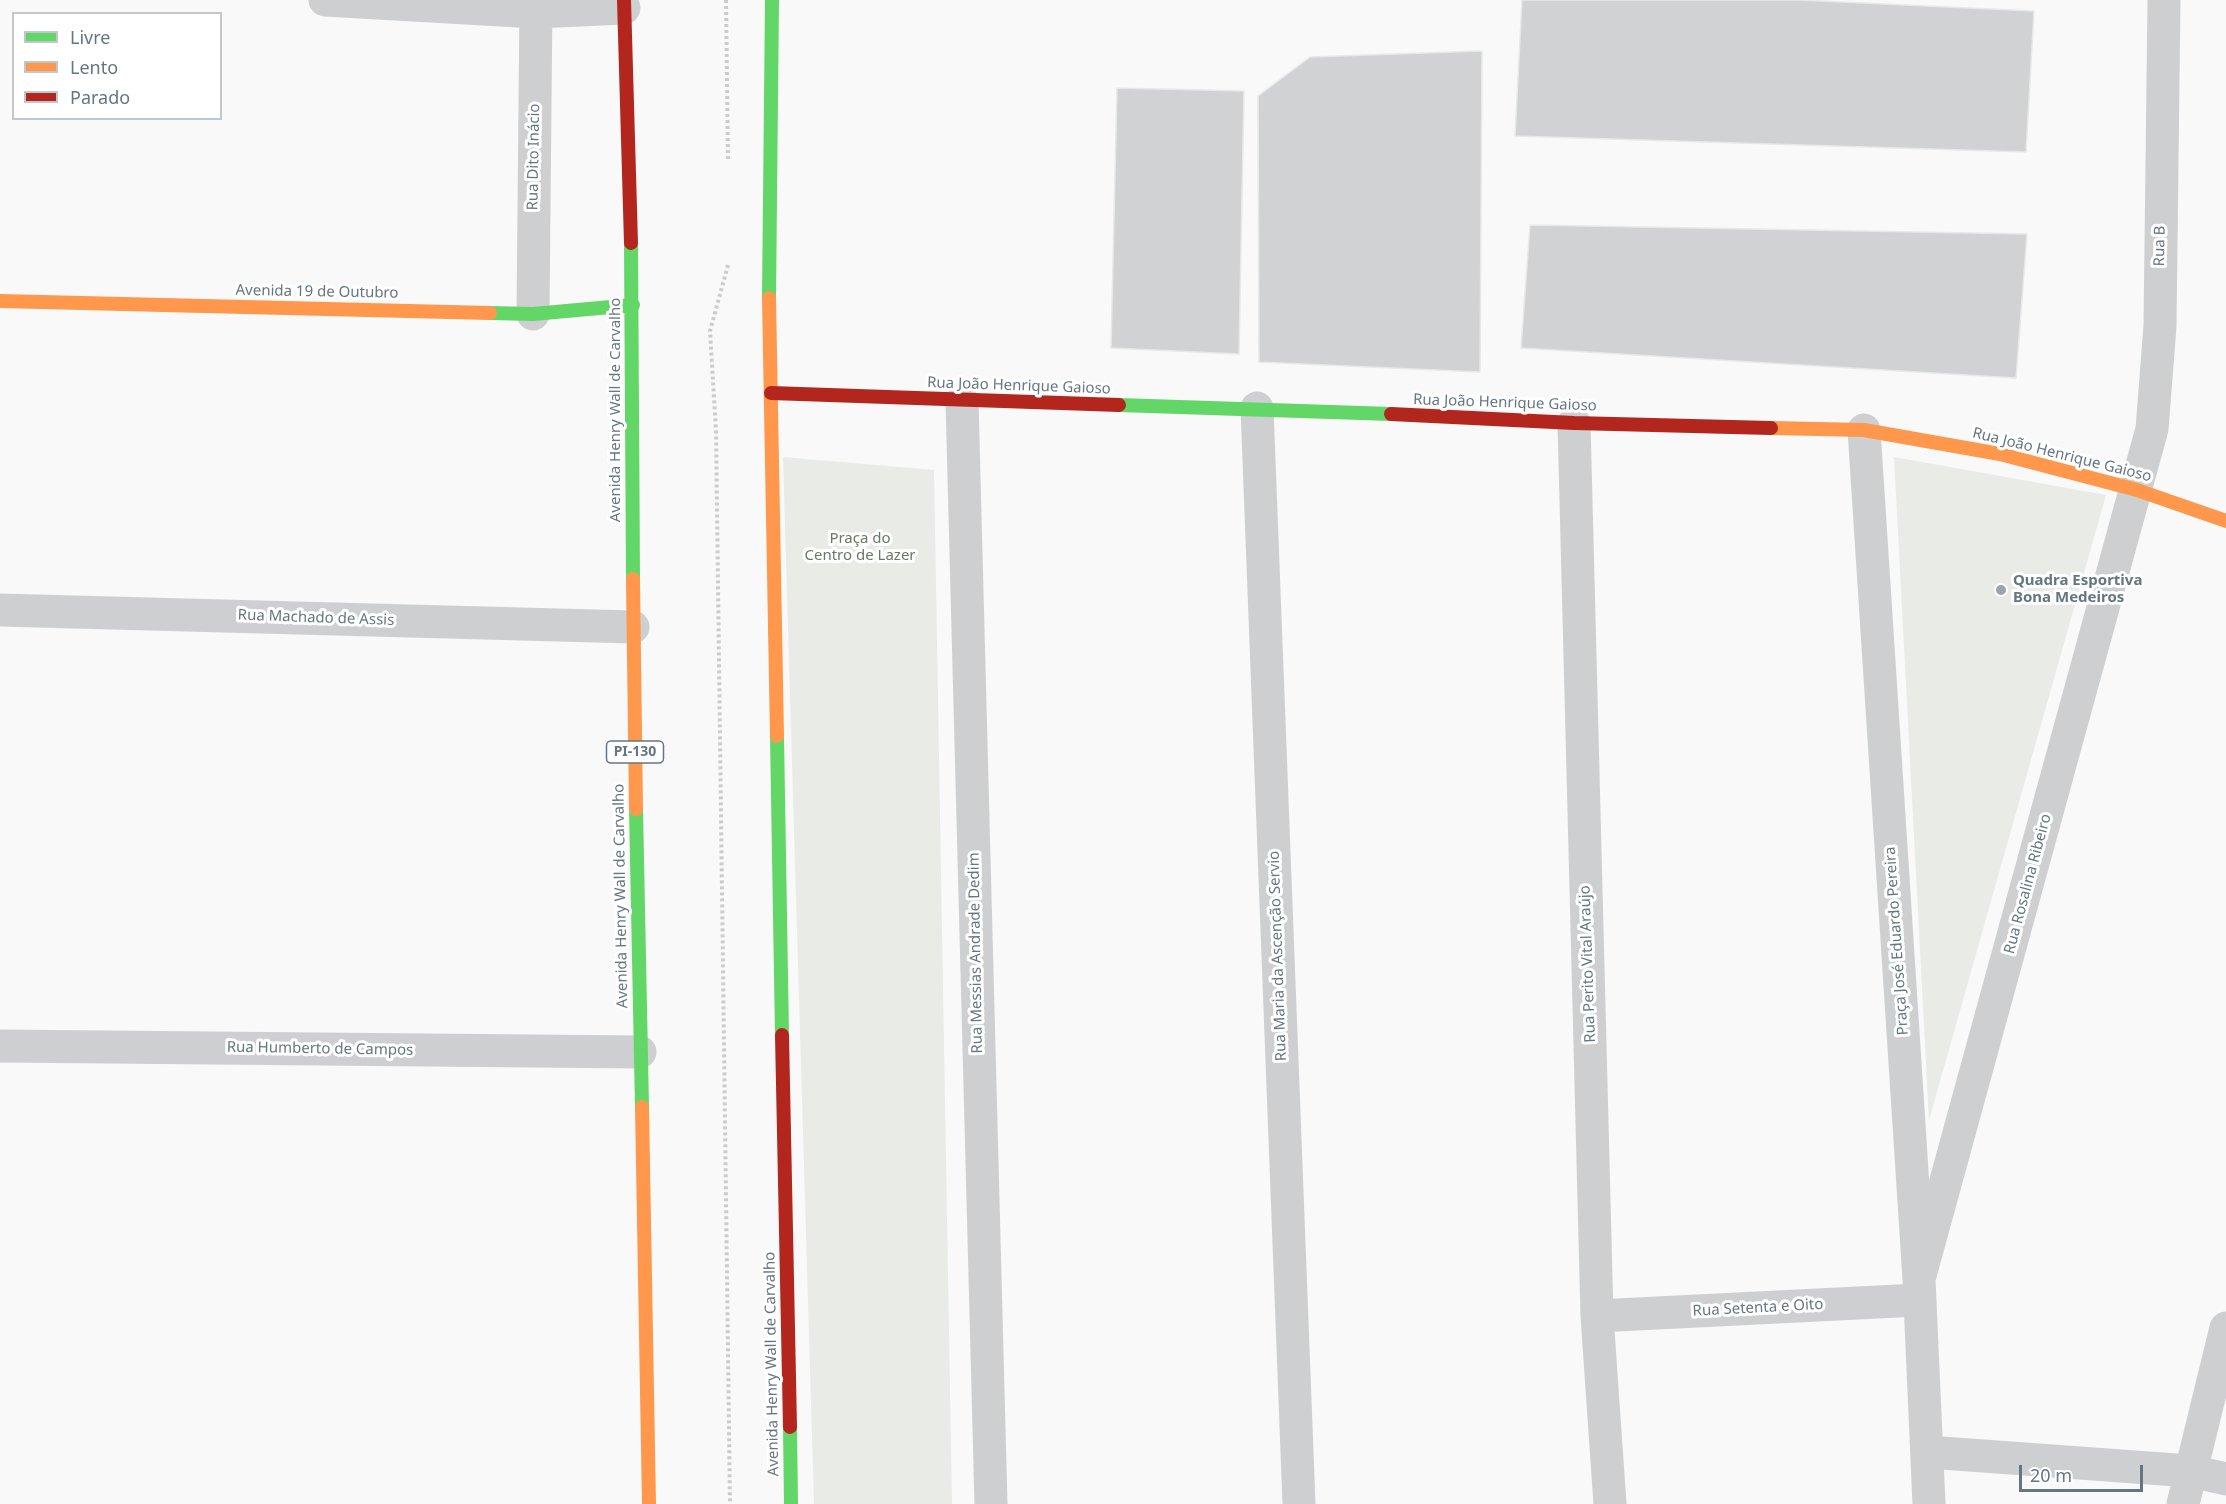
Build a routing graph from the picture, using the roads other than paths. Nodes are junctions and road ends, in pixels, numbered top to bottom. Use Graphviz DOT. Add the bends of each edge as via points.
graph roads {
  1 [pos="325,0"];
  2 [pos="771,0"];
  3 [pos="2164,0"];
  4 [pos="624,4"];
  5 [pos="536,6"];
  6 [pos="0,301"];
  7 [pos="633,305"];
  8 [pos="533,314"];
  9 [pos="771,393"];
  10 [pos="962,401"];
  11 [pos="1257,408"];
  12 [pos="1574,423"];
  13 [pos="1864,430"];
  14 [pos="2137,490"];
  15 [pos="2226,521"];
  16 [pos="0,610"];
  17 [pos="633,627"];
  18 [pos="0,1046"];
  19 [pos="640,1052"];
  20 [pos="1919,1289"];
  21 [pos="1597,1316"];
  22 [pos="2226,1328"];
  23 [pos="1928,1452"];
  24 [pos="2190,1471"];
  25 [pos="2226,1479"];
  26 [pos="649,1504"];
  27 [pos="791,1504"];
  28 [pos="991,1504"];
  29 [pos="1299,1504"];
  30 [pos="1610,1504"];
  31 [pos="1929,1504"];
  32 [pos="2183,1504"];
  1 -- 5 [label="street"];
  2 -- 9 [label="main road, Avenida Henry Wall de Carvalho"];
  3 -- 14 [label="street, Rua B" via="2160,326 2152,429"];
  4 -- 5 [label="street"];
  4 -- 7 [label="main road, Avenida Henry Wall de Carvalho / PI-130"];
  5 -- 8 [label="street, Rua Dito Inácio"];
  6 -- 8 [label="main road, Avenida 19 de Outubro"];
  7 -- 8 [label="main road, Avenida 19 de Outubro"];
  7 -- 17 [label="main road, Avenida Henry Wall de Carvalho / PI-130"];
  9 -- 10 [label="main road, Rua João Henrique Gaioso"];
  9 -- 27 [label="main road, Avenida Henry Wall de Carvalho"];
  10 -- 11 [label="main road, Rua João Henrique Gaioso"];
  10 -- 28 [label="street, Rua Messias Andrade Dedim"];
  11 -- 12 [label="main road, Rua João Henrique Gaioso"];
  11 -- 29 [label="street, Rua Maria da Ascenção Servio"];
  12 -- 13 [label="main road, Rua João Henrique Gaioso"];
  12 -- 21 [label="street, Rua Perito Vital Araújo"];
  13 -- 14 [label="main road, Rua João Henrique Gaioso" via="2000,454"];
  13 -- 20 [label="street, Praça José Eduardo Pereira"];
  14 -- 15 [label="main road, Rua João Henrique Gaioso"];
  14 -- 20 [label="street, Rua Rosalina Ribeiro"];
  16 -- 17 [label="street, Rua Machado de Assis"];
  17 -- 19 [label="main road, Avenida Henry Wall de Carvalho / PI-130"];
  18 -- 19 [label="street, Rua Humberto de Campos"];
  19 -- 26 [label="main road, Avenida Henry Wall de Carvalho / PI-130"];
  20 -- 21 [label="street, Rua Setenta e Oito"];
  20 -- 23 [label="street, Praça José Eduardo Pereira"];
  21 -- 30 [label="street, Rua Perito Vital Araújo"];
  22 -- 24 [label="street"];
  23 -- 24 [label="street"];
  23 -- 31 [label="street, Praça José Eduardo Pereira"];
  24 -- 25 [label="street"];
  24 -- 32 [label="street"];
}
